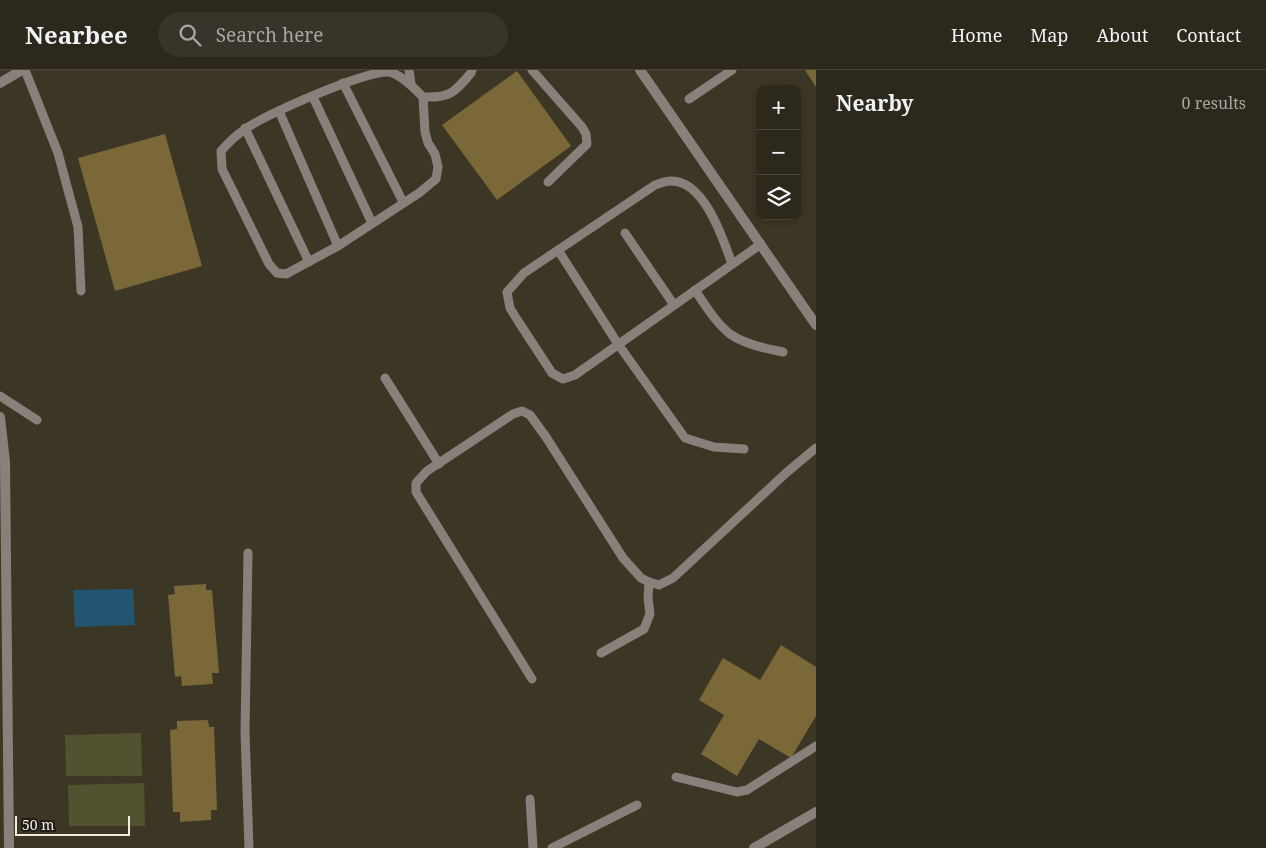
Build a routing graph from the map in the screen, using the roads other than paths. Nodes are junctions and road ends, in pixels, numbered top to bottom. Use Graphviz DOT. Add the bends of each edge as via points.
graph roads {
  1 [pos="23,70"];
  2 [pos="409,70"];
  3 [pos="532,70"];
  4 [pos="640,70"];
  5 [pos="712,70"];
  6 [pos="732,70"];
  7 [pos="474,71"];
  8 [pos="718,79"];
  9 [pos="0,83"];
  10 [pos="343,83"];
  11 [pos="412,84"];
  12 [pos="313,97"];
  13 [pos="423,97"];
  14 [pos="689,98"];
  15 [pos="279,111"];
  16 [pos="245,128"];
  17 [pos="548,182"];
  18 [pos="403,202"];
  19 [pos="372,223"];
  20 [pos="625,233"];
  21 [pos="761,244"];
  22 [pos="338,246"];
  23 [pos="558,250"];
  24 [pos="309,262"];
  25 [pos="732,264"];
  26 [pos="695,290"];
  27 [pos="81,291"];
  28 [pos="674,305"];
  29 [pos="816,325"];
  30 [pos="618,344"];
  31 [pos="783,352"];
  32 [pos="384,378"];
  33 [pos="0,396"];
  34 [pos="0,418"];
  35 [pos="37,420"];
  36 [pos="816,448"];
  37 [pos="744,449"];
  38 [pos="439,464"];
  39 [pos="248,553"];
  40 [pos="649,582"];
  41 [pos="601,653"];
  42 [pos="532,680"];
  43 [pos="816,746"];
  44 [pos="676,777"];
  45 [pos="530,800"];
  46 [pos="637,805"];
  47 [pos="816,812"];
  48 [pos="10,848"];
  49 [pos="249,848"];
  50 [pos="533,848"];
  51 [pos="552,848"];
  52 [pos="754,848"];
  1 -- 9 [label="street"];
  1 -- 27 [label="lane" via="58,153 78,227"];
  2 -- 11 [label="lane"];
  3 -- 17 [label="lane" via="586,134 587,144"];
  4 -- 21 [label="street"];
  5 -- 8 [label="lane"];
  6 -- 8 [label="lane"];
  7 -- 13 [label="lane" via="456,92 440,98"];
  8 -- 14 [label="lane"];
  10 -- 11 [label="lane" via="390,72"];
  10 -- 12 [label="lane"];
  10 -- 18 [label="lane"];
  11 -- 13 [label="lane"];
  12 -- 15 [label="lane"];
  12 -- 19 [label="lane"];
  13 -- 18 [label="lane" via="425,132 436,154 436,178"];
  15 -- 16 [label="lane"];
  15 -- 22 [label="lane"];
  16 -- 24 [label="lane"];
  16 -- 24 [label="lane" via="221,150 222,168 238,204 277,274 286,274"];
  18 -- 19 [label="lane"];
  19 -- 22 [label="lane"];
  20 -- 28 [label="lane"];
  21 -- 25 [label="lane"];
  21 -- 29 [label="street"];
  22 -- 24 [label="lane"];
  23 -- 25 [label="lane" via="655,185 670,181 692,190 708,207"];
  23 -- 30 [label="lane"];
  23 -- 30 [label="lane" via="524,273 507,292 510,308 518,321 552,373 563,379 575,375"];
  25 -- 26 [label="lane"];
  26 -- 28 [label="lane"];
  26 -- 31 [label="lane" via="730,334"];
  28 -- 30 [label="lane"];
  30 -- 37 [label="lane" via="685,438 714,447"];
  32 -- 38 [label="lane"];
  33 -- 35 [label="lane"];
  34 -- 48 [label="street" via="5,462"];
  36 -- 40 [label="lane" via="673,578 659,585"];
  38 -- 40 [label="lane" via="513,414 522,411 530,415 623,558"];
  38 -- 42 [label="lane" via="416,483 416,492"];
  39 -- 49 [label="lane" via="245,713"];
  40 -- 41 [label="lane" via="650,614 644,629"];
  43 -- 44 [label="lane" via="747,790 737,792"];
  45 -- 50 [label="lane"];
  46 -- 51 [label="lane"];
  47 -- 52 [label="street"];
}
